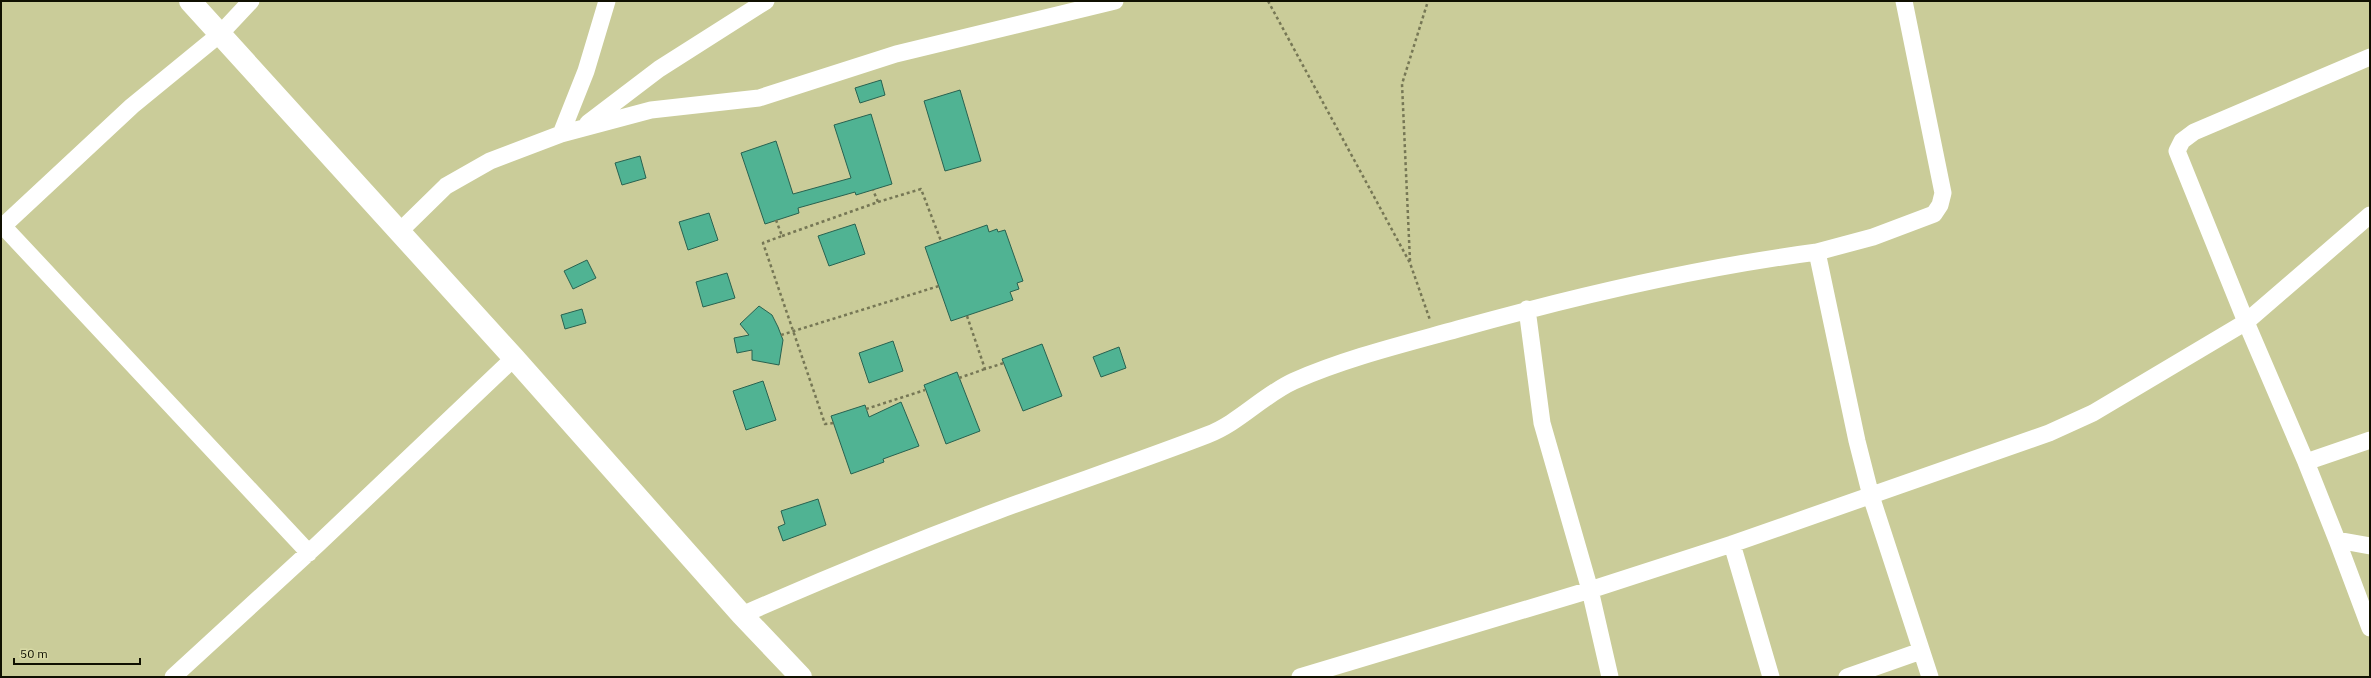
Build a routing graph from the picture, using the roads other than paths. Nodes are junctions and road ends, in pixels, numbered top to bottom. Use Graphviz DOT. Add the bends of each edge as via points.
graph roads {
  1 [pos="190,1"];
  2 [pos="251,1"];
  3 [pos="607,1"];
  4 [pos="766,1"];
  5 [pos="1115,1"];
  6 [pos="1904,1"];
  7 [pos="220,34"];
  8 [pos="2370,57"];
  9 [pos="580,129"];
  10 [pos="561,134"];
  11 [pos="2370,215"];
  12 [pos="2,227"];
  13 [pos="399,232"];
  14 [pos="1817,252"];
  15 [pos="1527,309"];
  16 [pos="2246,322"];
  17 [pos="514,358"];
  18 [pos="2370,440"];
  19 [pos="2306,462"];
  20 [pos="1871,496"];
  21 [pos="2337,540"];
  22 [pos="1732,544"];
  23 [pos="2370,546"];
  24 [pos="308,553"];
  25 [pos="1590,590"];
  26 [pos="742,615"];
  27 [pos="2370,628"];
  28 [pos="1921,651"];
  29 [pos="795,675"];
  30 [pos="1766,676"];
  31 [pos="173,677"];
  32 [pos="1300,677"];
  33 [pos="1610,677"];
  34 [pos="1847,677"];
  35 [pos="1930,677"];
  1 -- 7 [label="highway"];
  2 -- 7 [label="street"];
  3 -- 10 [label="street" via="586,71"];
  4 -- 9 [label="street" via="659,69"];
  5 -- 9 [label="street" via="896,54 759,98 651,110"];
  6 -- 14 [label="street" via="1943,193 1940,206 1934,214 1873,237"];
  7 -- 12 [label="street" via="132,106"];
  7 -- 13 [label="highway"];
  8 -- 16 [label="street" via="2194,132 2178,145 2177,151"];
  9 -- 10 [label="street"];
  10 -- 13 [label="street" via="490,161 446,186"];
  11 -- 16 [label="street"];
  12 -- 24 [label="street"];
  13 -- 17 [label="highway"];
  14 -- 15 [label="street" via="1752,261 1627,285"];
  14 -- 20 [label="street"];
  15 -- 25 [label="street" via="1542,423"];
  15 -- 26 [label="street" via="1435,335 1295,381 1267,396 1211,434 994,512 805,587"];
  16 -- 19 [label="street"];
  16 -- 20 [label="street" via="2093,413 2049,433"];
  17 -- 24 [label="street"];
  17 -- 26 [label="highway"];
  18 -- 19 [label="street"];
  19 -- 21 [label="street"];
  20 -- 22 [label="street"];
  20 -- 28 [label="street"];
  21 -- 23 [label="street"];
  21 -- 27 [label="street"];
  22 -- 25 [label="street"];
  22 -- 30 [label="street"];
  24 -- 31 [label="street"];
  25 -- 32 [label="street"];
  25 -- 33 [label="street"];
  26 -- 29 [label="highway"];
  28 -- 34 [label="street"];
  28 -- 35 [label="street"];
}
